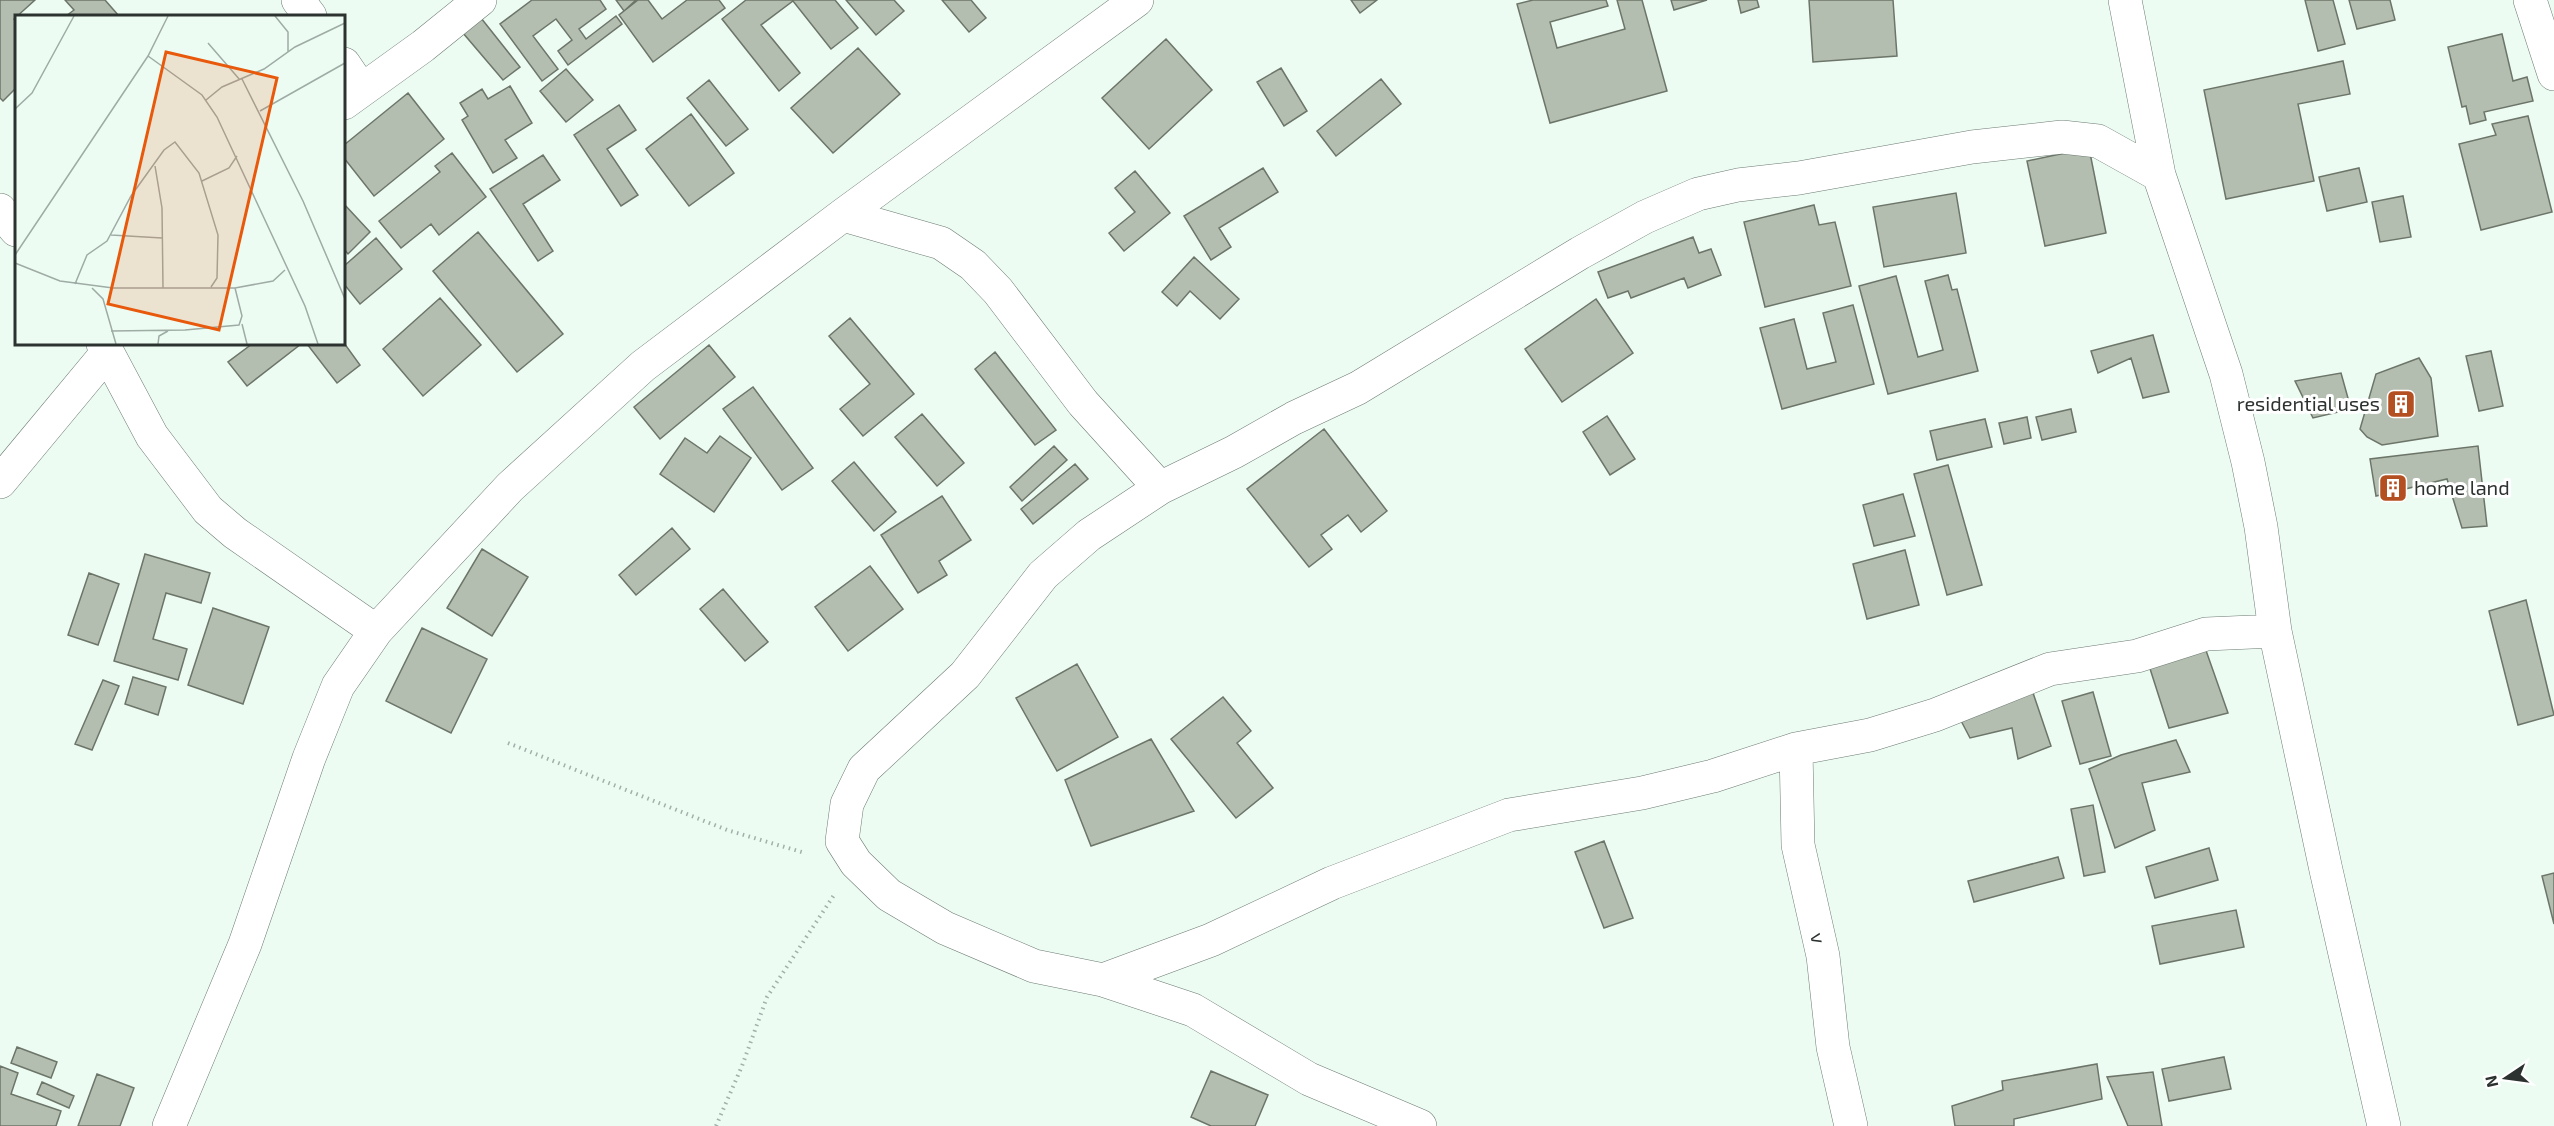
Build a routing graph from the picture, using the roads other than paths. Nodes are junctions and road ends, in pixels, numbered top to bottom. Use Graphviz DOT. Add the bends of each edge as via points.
graph roads {
  1 [pos="298,0"];
  2 [pos="480,0"];
  3 [pos="1137,0"];
  4 [pos="2125,0"];
  5 [pos="2530,0"];
  6 [pos="309,15"];
  7 [pos="2554,74"];
  8 [pos="349,86"];
  9 [pos="2159,175"];
  10 [pos="0,210"];
  11 [pos="843,215"];
  12 [pos="15,229"];
  13 [pos="105,348"];
  14 [pos="0,482"];
  15 [pos="1160,488"];
  16 [pos="376,631"];
  17 [pos="2276,631"];
  18 [pos="1796,749"];
  19 [pos="1103,980"];
  20 [pos="2390,1122"];
  21 [pos="169,1126"];
  22 [pos="1420,1126"];
  23 [pos="1851,1126"];
  1 -- 6 [label="street"];
  2 -- 8 [label="street" via="423,46"];
  3 -- 11 [label="street"];
  4 -- 9 [label="street"];
  5 -- 7 [label="street"];
  9 -- 15 [label="street" via="2098,141 2062,136 1972,147 1698,194 1645,217 1580,253 1358,388"];
  9 -- 17 [label="street" via="2226,374 2261,527"];
  10 -- 12 [label="street"];
  11 -- 15 [label="street" via="941,243 972,265 998,291 1083,403"];
  11 -- 16 [label="street" via="643,366 510,487"];
  13 -- 14 [label="street"];
  13 -- 16 [label="street" via="152,436 208,510"];
  15 -- 19 [label="street" via="1089,535 1043,575 964,675 864,769 847,804 842,841 853,867 889,895 945,928 1034,966"];
  16 -- 21 [label="street" via="338,686 245,944"];
  17 -- 18 [label="street" via="2206,634 2137,656 2050,669 1935,715 1870,735"];
  17 -- 20 [label="street" via="2326,870"];
  18 -- 19 [label="street" via="1713,776 1642,793 1509,815 1332,883 1211,940"];
  18 -- 23 [label="street, v" via="1798,845 1822,956 1833,1047"];
  19 -- 22 [label="street" via="1193,1010 1309,1079"];
}
